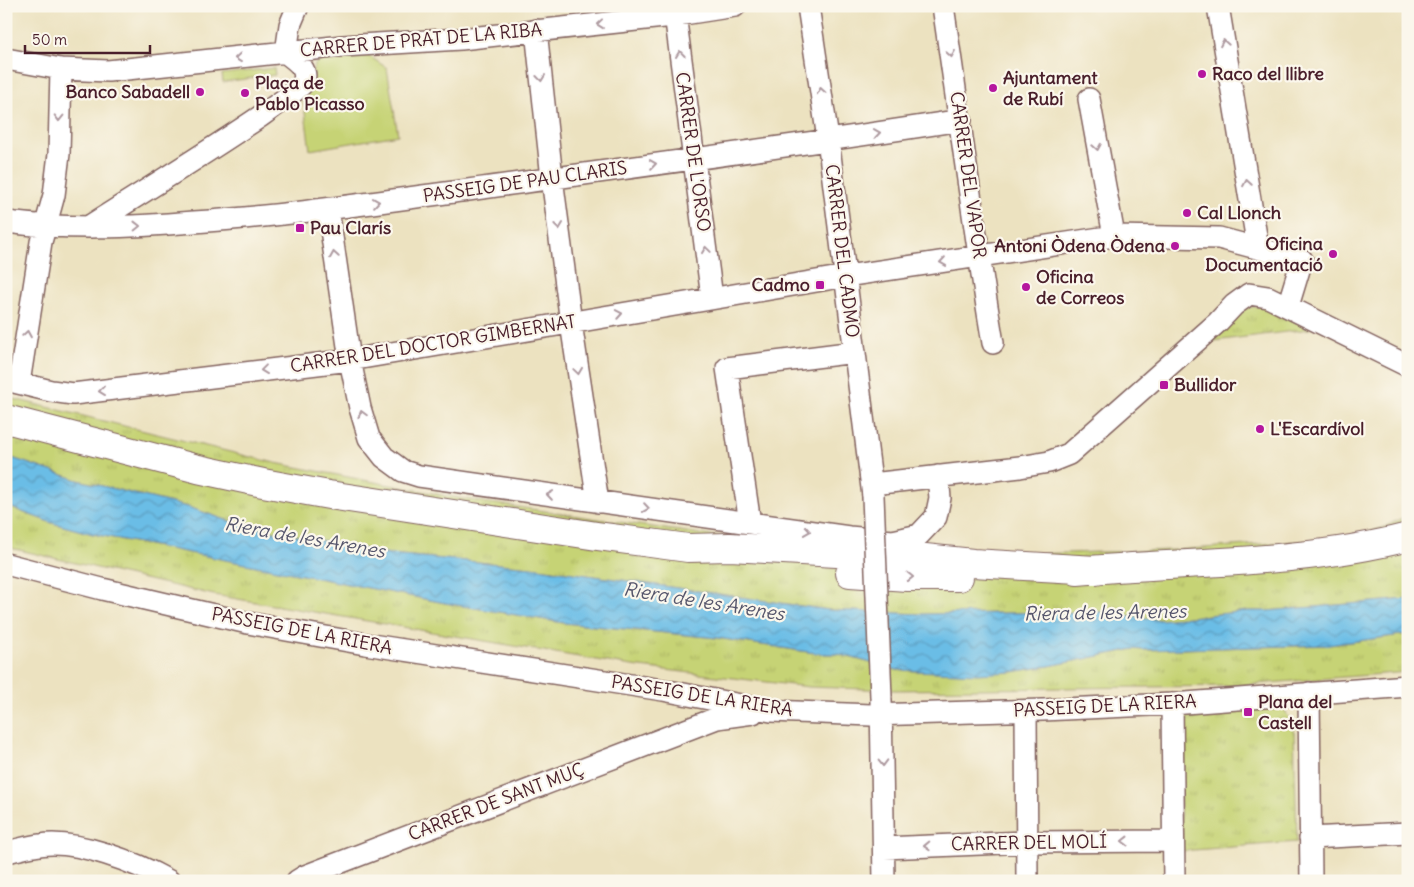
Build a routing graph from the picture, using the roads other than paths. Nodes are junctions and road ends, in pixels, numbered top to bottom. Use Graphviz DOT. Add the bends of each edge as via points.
graph roads {
  1 [pos="298,6"];
  2 [pos="735,6"];
  3 [pos="808,6"];
  4 [pos="944,6"];
  5 [pos="1218,6"];
  6 [pos="674,10"];
  7 [pos="536,30"];
  8 [pos="286,53"];
  9 [pos="6,59"];
  10 [pos="61,69"];
  11 [pos="1089,99"];
  12 [pos="961,120"];
  13 [pos="828,139"];
  14 [pos="693,158"];
  15 [pos="552,178"];
  16 [pos="328,209"];
  17 [pos="6,222"];
  18 [pos="45,227"];
  19 [pos="88,227"];
  20 [pos="1114,236"];
  21 [pos="1258,248"];
  22 [pos="978,256"];
  23 [pos="846,276"];
  24 [pos="712,298"];
  25 [pos="1288,306"];
  26 [pos="571,323"];
  27 [pos="993,343"];
  28 [pos="855,352"];
  29 [pos="350,360"];
  30 [pos="1408,366"];
  31 [pos="13,381"];
  32 [pos="6,419"];
  33 [pos="938,476"];
  34 [pos="872,490"];
  35 [pos="598,502"];
  36 [pos="750,523"];
  37 [pos="1401,536"];
  38 [pos="6,564"];
  39 [pos="1408,686"];
  40 [pos="683,694"];
  41 [pos="1309,694"];
  42 [pos="1172,704"];
  43 [pos="881,706"];
  44 [pos="771,711"];
  45 [pos="1026,711"];
  46 [pos="697,725"];
  47 [pos="1408,834"];
  48 [pos="1310,838"];
  49 [pos="1173,841"];
  50 [pos="1027,842"];
  51 [pos="884,848"];
  52 [pos="6,852"];
  53 [pos="169,881"];
  54 [pos="297,881"];
  55 [pos="884,881"];
  56 [pos="1027,881"];
  57 [pos="1174,881"];
  58 [pos="1311,881"];
  1 -- 8 [label="street" via="290,25"];
  2 -- 6 [label="street, CARRER DE PRAT DE LA RIBA"];
  13 -- 3 [label="street, CARRER DEL CADMO, one-way"];
  4 -- 12 [label="street, CARRER DEL VAPOR, one-way"];
  21 -- 5 [label="street, one-way"];
  6 -- 7 [label="street, CARRER DE PRAT DE LA RIBA, one-way"];
  14 -- 6 [label="street, CARRER DE L'ORSO, one-way"];
  7 -- 8 [label="street, CARRER DE PRAT DE LA RIBA"];
  7 -- 15 [label="street, one-way"];
  8 -- 10 [label="street, CARRER DE PRAT DE LA RIBA, one-way" via="108,71"];
  8 -- 19 [label="street" via="301,65 305,75 303,83 252,122"];
  9 -- 10 [label="street, CARRER DE PRAT DE LA RIBA"];
  10 -- 18 [label="street, one-way" via="59,154 54,195"];
  11 -- 20 [label="street, one-way"];
  13 -- 12 [label="street, PASSEIG DE PAU CLARIS, one-way"];
  12 -- 22 [label="street, CARRER DEL VAPOR"];
  13 -- 14 [label="street, PASSEIG DE PAU CLARIS"];
  13 -- 23 [label="street, CARRER DEL CADMO"];
  15 -- 14 [label="street, PASSEIG DE PAU CLARIS, one-way"];
  24 -- 14 [label="street, CARRER DE L'ORSO, one-way"];
  16 -- 15 [label="street, PASSEIG DE PAU CLARIS, one-way"];
  15 -- 26 [label="street, one-way"];
  19 -- 16 [label="street, PASSEIG DE PAU CLARIS, one-way" via="154,226"];
  29 -- 16 [label="street, one-way"];
  17 -- 18 [label="street, PASSEIG DE PAU CLARIS"];
  18 -- 19 [label="street, PASSEIG DE PAU CLARIS"];
  31 -- 18 [label="street, one-way"];
  20 -- 21 [label="street, CARRER DEL DOCTOR GIMBERNAT" via="1219,238"];
  20 -- 22 [label="street, CARRER DEL DOCTOR GIMBERNAT"];
  21 -- 25 [label="street, CARRER DEL DOCTOR GIMBERNAT" via="1302,260"];
  22 -- 23 [label="street, CARRER DEL DOCTOR GIMBERNAT, one-way"];
  22 -- 27 [label="street, CARRER DEL VAPOR"];
  23 -- 24 [label="street, CARRER DEL DOCTOR GIMBERNAT"];
  23 -- 28 [label="street, CARRER DEL CADMO"];
  26 -- 24 [label="street, CARRER DEL DOCTOR GIMBERNAT, one-way"];
  25 -- 30 [label="street"];
  25 -- 33 [label="street" via="1268,297 1249,294 1069,454 1049,462"];
  26 -- 29 [label="street, CARRER DEL DOCTOR GIMBERNAT"];
  26 -- 35 [label="street, one-way"];
  28 -- 34 [label="street, CARRER DEL CADMO"];
  28 -- 36 [label="street" via="727,368"];
  29 -- 31 [label="street, CARRER DEL DOCTOR GIMBERNAT, one-way" via="73,394"];
  35 -- 29 [label="street, one-way" via="403,472 384,457 369,438"];
  32 -- 37 [label="main road" via="198,469 329,495 688,548 766,565 838,573 907,577 1036,575 1306,555 1350,550"];
  33 -- 34 [label="street"];
  36 -- 33 [label="street, one-way" via="893,541 919,534 936,517 940,498"];
  34 -- 43 [label="street, CARRER DEL CADMO, bridge"];
  35 -- 36 [label="street, one-way"];
  38 -- 40 [label="street, PASSEIG DE LA RIERA" via="248,623"];
  39 -- 41 [label="street, PASSEIG DE LA RIERA"];
  40 -- 44 [label="street, PASSEIG DE LA RIERA"];
  40 -- 46 [label="street" via="698,702 702,712"];
  41 -- 42 [label="street, PASSEIG DE LA RIERA"];
  41 -- 48 [label="street"];
  42 -- 45 [label="street, PASSEIG DE LA RIERA"];
  42 -- 49 [label="street"];
  43 -- 44 [label="street, PASSEIG DE LA RIERA"];
  43 -- 45 [label="street, PASSEIG DE LA RIERA"];
  43 -- 51 [label="street, CARRER DEL CADMO, one-way"];
  44 -- 46 [label="street, CARRER DE SANT MUÇ" via="717,718"];
  45 -- 50 [label="street"];
  46 -- 54 [label="street, CARRER DE SANT MUÇ"];
  47 -- 48 [label="street"];
  48 -- 58 [label="street"];
  49 -- 50 [label="street, CARRER DEL MOLÍ, one-way"];
  49 -- 57 [label="street"];
  50 -- 51 [label="street, CARRER DEL MOLÍ, one-way"];
  50 -- 56 [label="street"];
  51 -- 55 [label="street, CARRER DEL CADMO"];
  52 -- 53 [label="street" via="42,844 77,846 131,862"];
}
